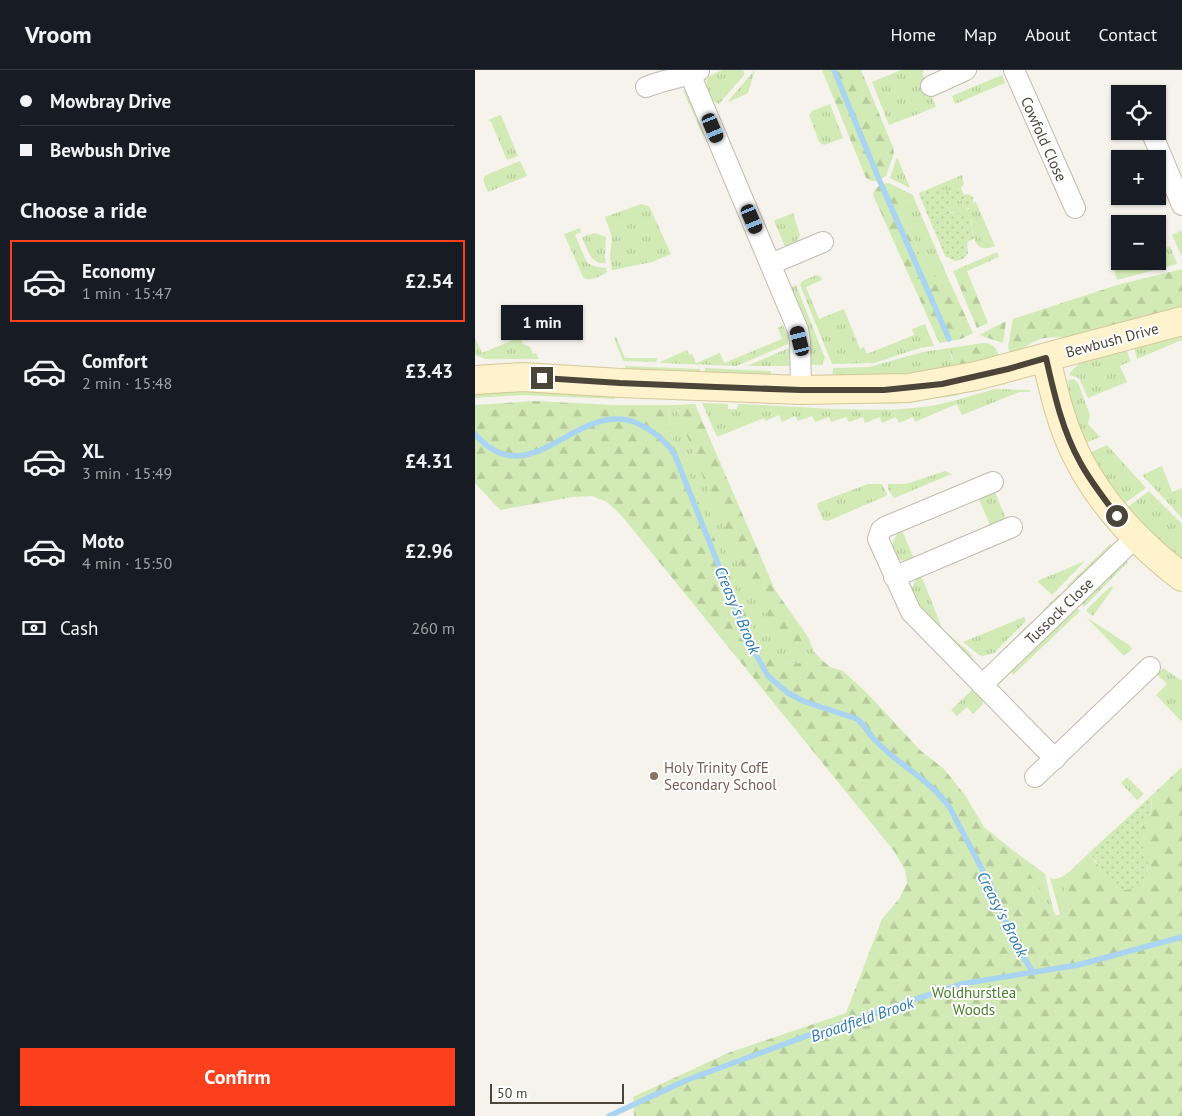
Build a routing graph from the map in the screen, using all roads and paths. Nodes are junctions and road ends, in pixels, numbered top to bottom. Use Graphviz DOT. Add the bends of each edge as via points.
graph roads {
  1 [pos="1014,70"];
  2 [pos="959,71"];
  3 [pos="694,72"];
  4 [pos="931,86"];
  5 [pos="646,87"];
  6 [pos="1155,140"];
  7 [pos="1180,194"];
  8 [pos="1075,208"];
  9 [pos="823,242"];
  10 [pos="771,264"];
  11 [pos="1182,322"];
  12 [pos="1046,358"];
  13 [pos="475,380"];
  14 [pos="801,390"];
  15 [pos="993,482"];
  16 [pos="1012,527"];
  17 [pos="1136,537"];
  18 [pos="894,577"];
  19 [pos="1182,577"];
  20 [pos="1150,667"];
  21 [pos="982,685"];
  22 [pos="1055,759"];
  23 [pos="1035,777"];
  1 -- 8 [label="street, Cowfold Close"];
  2 -- 4 [label="street"];
  3 -- 5 [label="street"];
  3 -- 10 [label="street"];
  6 -- 7 [label="street"];
  9 -- 10 [label="street"];
  10 -- 14 [label="street" via="800,341"];
  11 -- 12 [label="street, Bewbush Drive"];
  12 -- 14 [label="street, Bewbush Drive" via="976,376 908,388"];
  12 -- 17 [label="street" via="1063,423 1079,460 1108,504"];
  13 -- 14 [label="street, Bewbush Drive" via="523,377"];
  15 -- 18 [label="street" via="881,530 879,544"];
  16 -- 18 [label="street"];
  17 -- 19 [label="street"];
  17 -- 21 [label="street, Tussock Close"];
  18 -- 21 [label="street" via="911,612"];
  20 -- 22 [label="street"];
  21 -- 22 [label="street"];
  22 -- 23 [label="street"];
}
